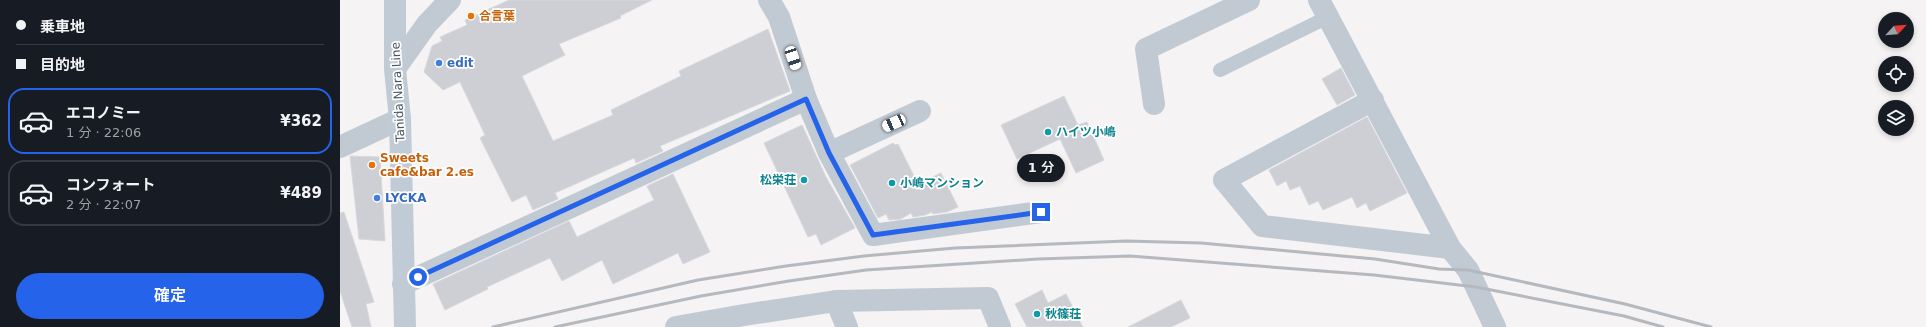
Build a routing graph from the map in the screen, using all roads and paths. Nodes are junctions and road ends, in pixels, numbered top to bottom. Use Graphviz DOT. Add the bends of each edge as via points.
graph roads {
  1 [pos="395,0"];
  2 [pos="450,0"];
  3 [pos="769,0"];
  4 [pos="1250,0"];
  5 [pos="1324,8"];
  6 [pos="395,69"];
  7 [pos="1220,70"];
  8 [pos="806,99"];
  9 [pos="1373,100"];
  10 [pos="1154,104"];
  11 [pos="920,111"];
  12 [pos="400,118"];
  13 [pos="340,147"];
  14 [pos="829,153"];
  15 [pos="1041,212"];
  16 [pos="1450,248"];
  17 [pos="403,284"];
  18 [pos="836,301"];
  19 [pos="405,327"];
  20 [pos="676,327"];
  21 [pos="847,327"];
  22 [pos="1000,327"];
  23 [pos="1495,327"];
  1 -- 6 [label="main road, Tanida Nara Line"];
  2 -- 6 [label="street" via="427,24"];
  3 -- 8 [label="street" via="779,17"];
  4 -- 10 [label="street" via="1146,49"];
  5 -- 7 [label="lane"];
  5 -- 9 [label="street"];
  6 -- 12 [label="main road, Tanida Nara Line"];
  8 -- 14 [label="street"];
  8 -- 17 [label="street"];
  9 -- 16 [label="street"];
  9 -- 16 [label="street" via="1224,180 1262,226"];
  11 -- 14 [label="street"];
  12 -- 13 [label="street"];
  12 -- 17 [label="main road, Tanida Nara Line"];
  14 -- 15 [label="street" via="873,235"];
  16 -- 23 [label="street" via="1468,270"];
  17 -- 19 [label="main road, Tanida Nara Line"];
  18 -- 20 [label="street"];
  18 -- 21 [label="street"];
  18 -- 22 [label="street" via="988,298"];
}
